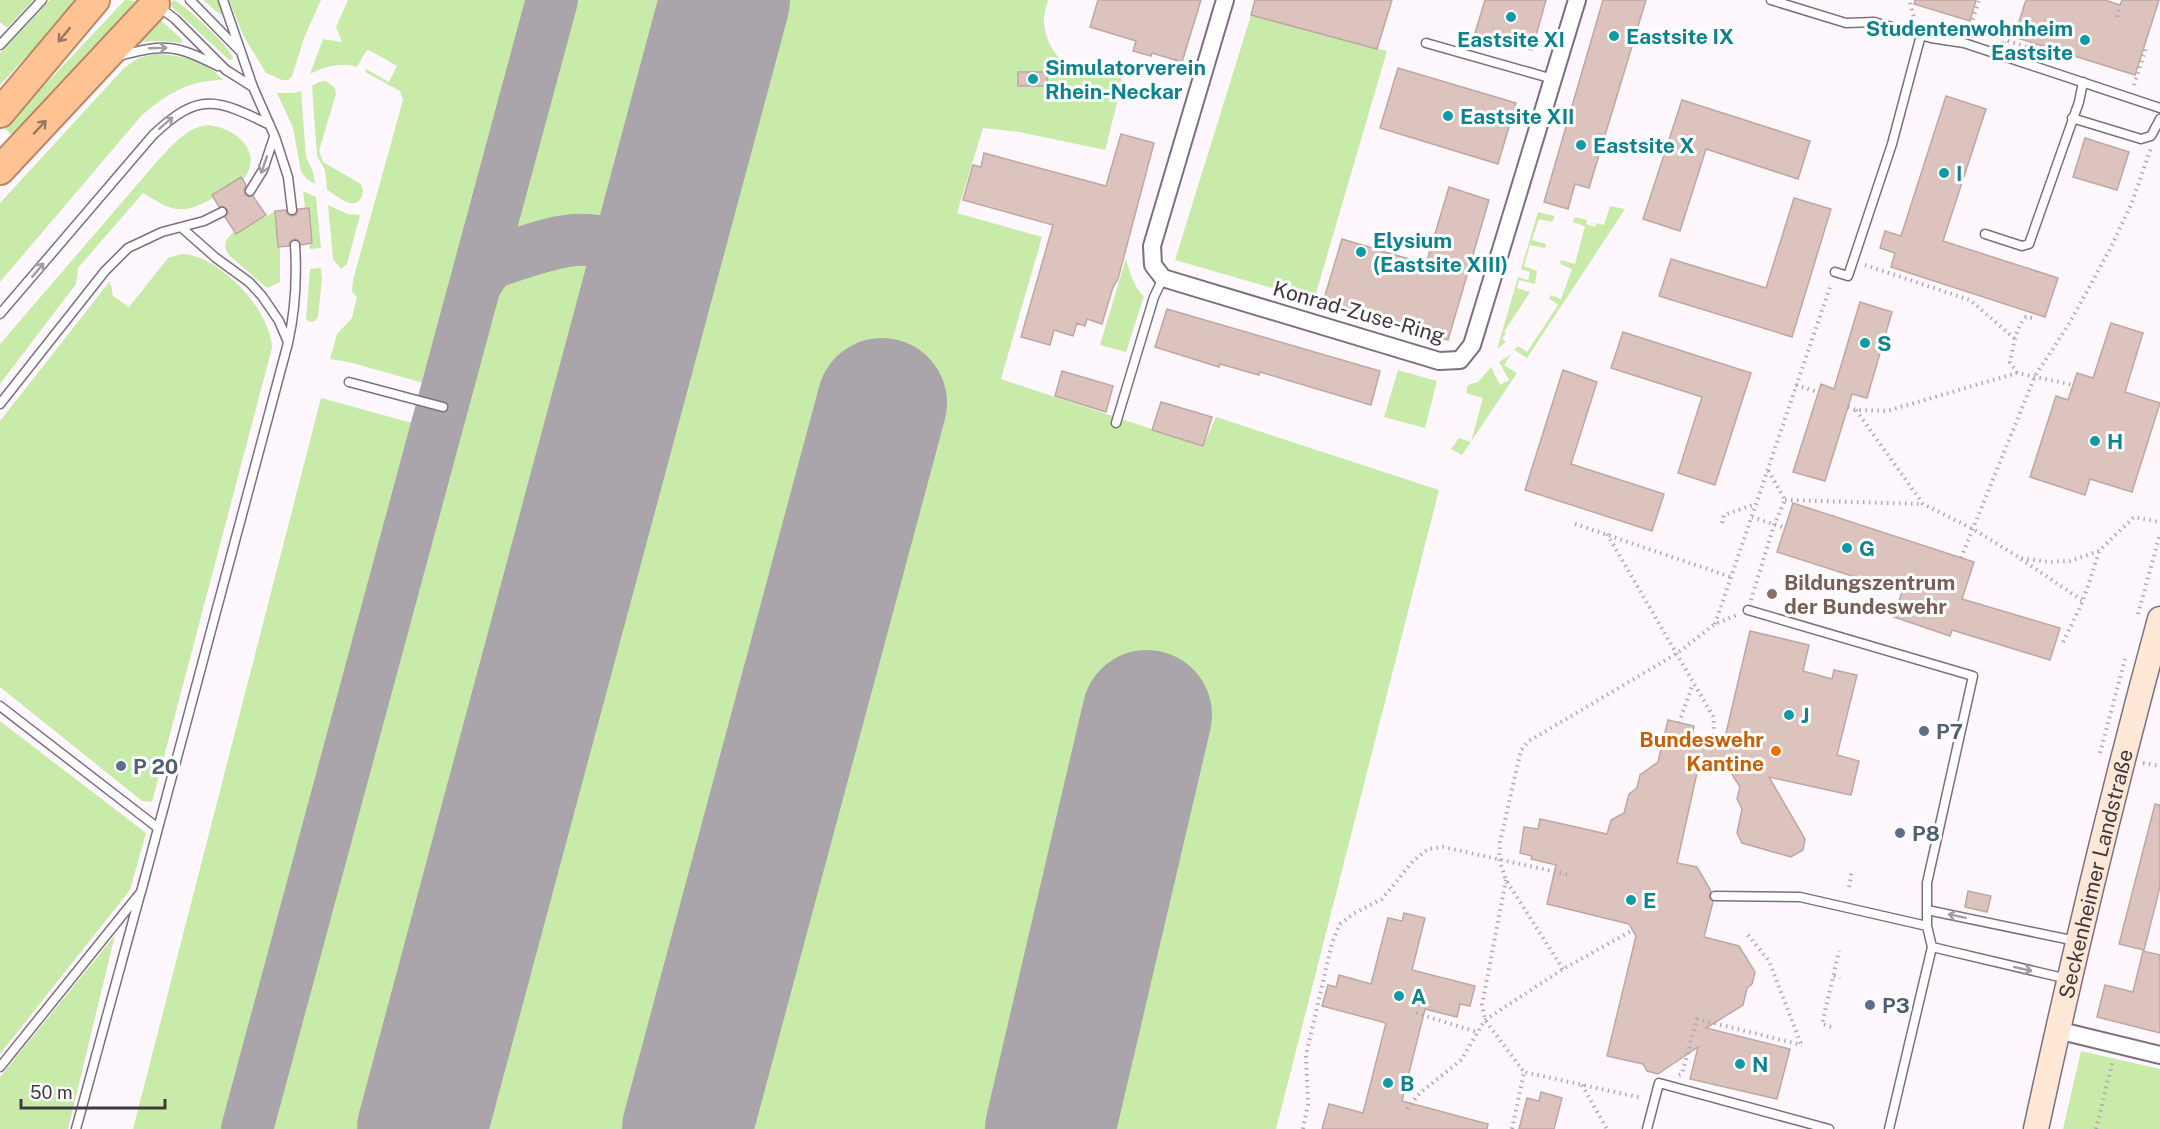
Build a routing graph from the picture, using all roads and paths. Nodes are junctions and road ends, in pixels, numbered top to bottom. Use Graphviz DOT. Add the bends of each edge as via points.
graph roads {
  1 [pos="42,0"];
  2 [pos="95,0"];
  3 [pos="190,0"];
  4 [pos="223,0"];
  5 [pos="1226,0"];
  6 [pos="1577,0"];
  7 [pos="1771,0"];
  8 [pos="1979,0"];
  9 [pos="153,2"];
  10 [pos="1910,3"];
  11 [pos="2120,5"];
  12 [pos="2117,17"];
  13 [pos="1915,20"];
  14 [pos="1921,35"];
  15 [pos="1426,43"];
  16 [pos="1964,43"];
  17 [pos="0,45"];
  18 [pos="2144,47"];
  19 [pos="241,52"];
  20 [pos="102,61"];
  21 [pos="226,70"];
  22 [pos="1553,79"];
  23 [pos="2135,81"];
  24 [pos="2083,82"];
  25 [pos="253,87"];
  26 [pos="2160,108"];
  27 [pos="0,113"];
  28 [pos="2072,118"];
  29 [pos="2160,119"];
  30 [pos="270,125"];
  31 [pos="2151,136"];
  32 [pos="275,137"];
  33 [pos="0,170"];
  34 [pos="250,191"];
  35 [pos="292,210"];
  36 [pos="222,212"];
  37 [pos="182,228"];
  38 [pos="1986,234"];
  39 [pos="295,245"];
  40 [pos="1852,261"];
  41 [pos="1835,272"];
  42 [pos="1163,278"];
  43 [pos="0,314"];
  44 [pos="2034,318"];
  45 [pos="2015,339"];
  46 [pos="288,343"];
  47 [pos="2017,373"];
  48 [pos="2035,376"];
  49 [pos="350,382"];
  50 [pos="1796,385"];
  51 [pos="2073,385"];
  52 [pos="1818,392"];
  53 [pos="0,404"];
  54 [pos="442,407"];
  55 [pos="1848,407"];
  56 [pos="1856,410"];
  57 [pos="1116,423"];
  58 [pos="1768,470"];
  59 [pos="1785,500"];
  60 [pos="1757,504"];
  61 [pos="1923,504"];
  62 [pos="1752,517"];
  63 [pos="2160,522"];
  64 [pos="1722,523"];
  65 [pos="1575,524"];
  66 [pos="1774,525"];
  67 [pos="1785,528"];
  68 [pos="1973,529"];
  69 [pos="1607,534"];
  70 [pos="2099,551"];
  71 [pos="1961,558"];
  72 [pos="2019,558"];
  73 [pos="1731,577"];
  74 [pos="2083,601"];
  75 [pos="1748,610"];
  76 [pos="2160,619"];
  77 [pos="1715,624"];
  78 [pos="2063,642"];
  79 [pos="1676,654"];
  80 [pos="1693,684"];
  81 [pos="0,706"];
  82 [pos="1679,723"];
  83 [pos="1713,743"];
  84 [pos="158,828"];
  85 [pos="1499,859"];
  86 [pos="1852,870"];
  87 [pos="1570,875"];
  88 [pos="1506,880"];
  89 [pos="1849,887"];
  90 [pos="141,892"];
  91 [pos="1715,896"];
  92 [pos="1927,910"];
  93 [pos="1927,926"];
  94 [pos="1633,930"];
  95 [pos="1748,936"];
  96 [pos="2077,941"];
  97 [pos="1932,947"];
  98 [pos="1839,951"];
  99 [pos="1563,969"];
  100 [pos="1834,976"];
  101 [pos="1840,978"];
  102 [pos="2068,979"];
  103 [pos="1416,1013"];
  104 [pos="1485,1020"];
  105 [pos="1831,1027"];
  106 [pos="2057,1030"];
  107 [pos="1478,1032"];
  108 [pos="2118,1045"];
  109 [pos="2160,1055"];
  110 [pos="0,1067"];
  111 [pos="1524,1072"];
  112 [pos="1659,1083"];
  113 [pos="1582,1084"];
  114 [pos="1407,1109"];
  115 [pos="76,1129"];
  116 [pos="1303,1129"];
  117 [pos="1512,1129"];
  118 [pos="1607,1129"];
  119 [pos="1647,1129"];
  120 [pos="1829,1129"];
  121 [pos="1888,1129"];
  122 [pos="2036,1129"];
  123 [pos="2096,1129"];
  1 -- 17 [label="lane"];
  2 -- 27 [label="highway, one-way"];
  3 -- 19 [label="lane"];
  4 -- 19 [label="lane"];
  5 -- 42 [label="street" via="1152,246 1153,265"];
  6 -- 22 [label="street, Konrad-Zuse-Ring"];
  7 -- 14 [label="lane" via="1846,23 1874,22"];
  8 -- 16 [label="path"];
  9 -- 20 [label="highway"];
  9 -- 21 [label="lane"];
  10 -- 13 [label="path"];
  11 -- 12 [label="path"];
  14 -- 16 [label="lane"];
  14 -- 40 [label="lane" via="1892,144"];
  15 -- 22 [label="lane"];
  16 -- 24 [label="lane"];
  18 -- 23 [label="path"];
  19 -- 25 [label="lane"];
  20 -- 21 [label="lane, one-way" via="156,47 175,48"];
  33 -- 20 [label="highway, one-way"];
  21 -- 25 [label="lane"];
  22 -- 42 [label="street, Konrad-Zuse-Ring" via="1472,345 1460,360 1439,361"];
  24 -- 26 [label="lane"];
  24 -- 28 [label="lane"];
  25 -- 30 [label="lane"];
  28 -- 31 [label="lane" via="2141,139"];
  28 -- 38 [label="lane" via="2029,244 2022,246"];
  29 -- 31 [label="lane"];
  30 -- 32 [label="lane"];
  43 -- 30 [label="lane, one-way" via="169,119 182,110 209,103 224,104"];
  31 -- 48 [label="path" via="2145,166 2114,242"];
  32 -- 34 [label="lane, one-way"];
  32 -- 35 [label="lane" via="288,177"];
  36 -- 37 [label="lane"];
  37 -- 46 [label="lane" via="262,296"];
  37 -- 53 [label="lane" via="162,232 128,248 105,271"];
  39 -- 46 [label="lane"];
  40 -- 41 [label="lane" via="1848,276"];
  40 -- 45 [label="path" via="1970,300"];
  41 -- 50 [label="path"];
  42 -- 57 [label="lane"];
  44 -- 45 [label="path" via="2023,319"];
  45 -- 47 [label="path" via="2010,362"];
  46 -- 84 [label="lane"];
  47 -- 48 [label="path"];
  47 -- 56 [label="path" via="1887,411"];
  48 -- 51 [label="path"];
  48 -- 68 [label="path"];
  49 -- 54 [label="lane"];
  50 -- 52 [label="path"];
  50 -- 58 [label="path"];
  55 -- 56 [label="path"];
  56 -- 61 [label="path"];
  58 -- 59 [label="path"];
  58 -- 60 [label="path"];
  59 -- 61 [label="path"];
  59 -- 66 [label="path"];
  60 -- 62 [label="path"];
  60 -- 64 [label="path" via="1724,515"];
  61 -- 68 [label="path"];
  62 -- 66 [label="path"];
  62 -- 73 [label="path"];
  63 -- 70 [label="path" via="2134,517"];
  65 -- 69 [label="path"];
  66 -- 67 [label="path"];
  66 -- 75 [label="path"];
  68 -- 71 [label="path"];
  68 -- 72 [label="path"];
  69 -- 73 [label="path"];
  69 -- 79 [label="path"];
  70 -- 72 [label="path" via="2070,561"];
  70 -- 74 [label="path"];
  72 -- 74 [label="path"];
  73 -- 77 [label="path"];
  74 -- 78 [label="path"];
  75 -- 77 [label="path"];
  75 -- 92 [label="lane" via="1973,676 1927,883"];
  76 -- 96 [label="main road, Seckenheimer Landstraße"];
  77 -- 79 [label="path"];
  79 -- 80 [label="path"];
  79 -- 85 [label="path" via="1521,750"];
  80 -- 82 [label="path"];
  80 -- 83 [label="path" via="1714,718"];
  81 -- 84 [label="lane"];
  84 -- 90 [label="lane"];
  85 -- 87 [label="path"];
  85 -- 88 [label="path"];
  85 -- 116 [label="path" via="1443,847 1428,849 1382,899 1340,924 1306,1055 1308,1104"];
  86 -- 89 [label="path"];
  88 -- 99 [label="path"];
  88 -- 104 [label="path" via="1482,1005"];
  90 -- 110 [label="lane"];
  90 -- 115 [label="lane"];
  91 -- 93 [label="lane" via="1800,897"];
  92 -- 93 [label="lane"];
  96 -- 92 [label="lane, one-way"];
  93 -- 97 [label="lane"];
  94 -- 99 [label="path"];
  95 -- 112 [label="path" via="1769,961 1802,1045 1696,1020 1682,1074"];
  96 -- 102 [label="main road, Seckenheimer Landstraße"];
  97 -- 102 [label="lane, one-way"];
  97 -- 121 [label="lane"];
  98 -- 100 [label="path"];
  99 -- 104 [label="path"];
  100 -- 101 [label="path"];
  100 -- 105 [label="path" via="1822,1024"];
  102 -- 106 [label="main road, Seckenheimer Landstraße"];
  103 -- 107 [label="path"];
  104 -- 107 [label="path"];
  104 -- 111 [label="path"];
  106 -- 108 [label="street"];
  106 -- 122 [label="main road, Seckenheimer Landstraße"];
  107 -- 114 [label="path" via="1461,1060 1420,1093"];
  108 -- 109 [label="street"];
  108 -- 123 [label="path"];
  111 -- 113 [label="path"];
  111 -- 117 [label="path"];
  112 -- 113 [label="path" via="1646,1100"];
  112 -- 119 [label="lane"];
  112 -- 120 [label="lane"];
  113 -- 118 [label="path"];
}
